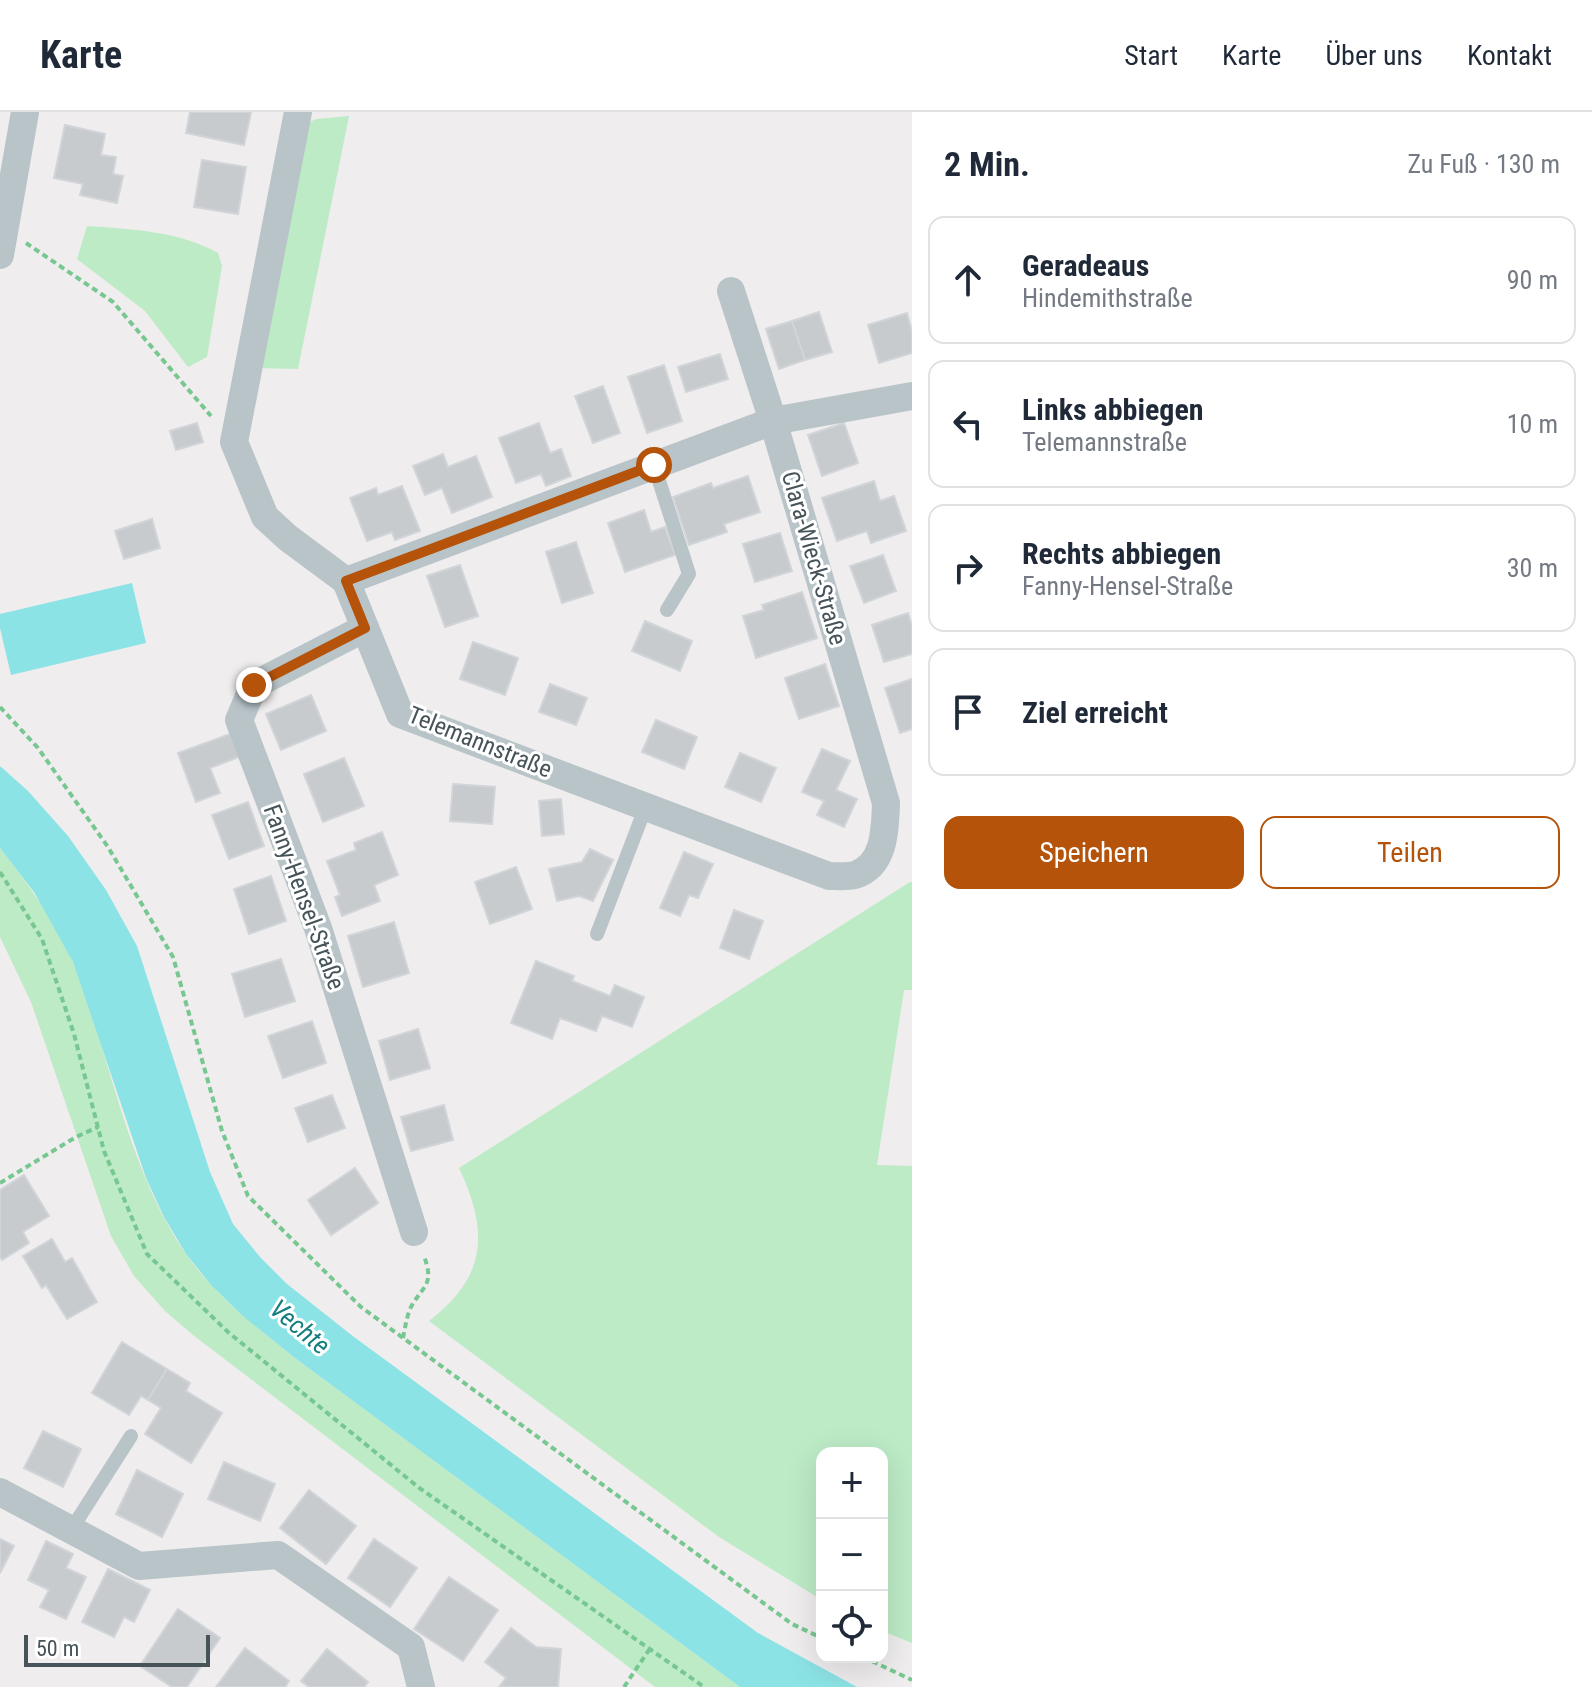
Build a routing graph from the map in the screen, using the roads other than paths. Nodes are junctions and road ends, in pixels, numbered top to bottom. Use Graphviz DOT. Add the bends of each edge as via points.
graph roads {
  1 [pos="25,112"];
  2 [pos="298,112"];
  3 [pos="2,242"];
  4 [pos="731,291"];
  5 [pos="912,396"];
  6 [pos="773,421"];
  7 [pos="654,465"];
  8 [pos="346,581"];
  9 [pos="667,610"];
  10 [pos="365,628"];
  11 [pos="646,806"];
  12 [pos="885,828"];
  13 [pos="597,934"];
  14 [pos="414,1232"];
  15 [pos="131,1436"];
  16 [pos="0,1492"];
  17 [pos="71,1530"];
  18 [pos="421,1687"];
  1 -- 3 [label="street"];
  2 -- 8 [label="street" via="234,442 265,517"];
  4 -- 6 [label="street, Clara-Wieck-Straße"];
  5 -- 6 [label="street"];
  6 -- 7 [label="street"];
  6 -- 12 [label="street, Clara-Wieck-Straße" via="886,803"];
  7 -- 8 [label="street"];
  7 -- 9 [label="lane" via="689,574"];
  8 -- 10 [label="street, Telemannstraße"];
  10 -- 11 [label="street, Telemannstraße" via="400,714"];
  10 -- 14 [label="street, Fanny-Hensel-Straße" via="254,685 239,720 318,928"];
  11 -- 12 [label="street, Telemannstraße" via="829,876 854,875 872,864"];
  11 -- 13 [label="lane"];
  15 -- 17 [label="lane"];
  16 -- 17 [label="street"];
  17 -- 18 [label="street" via="139,1566 278,1555 411,1647"];
}
